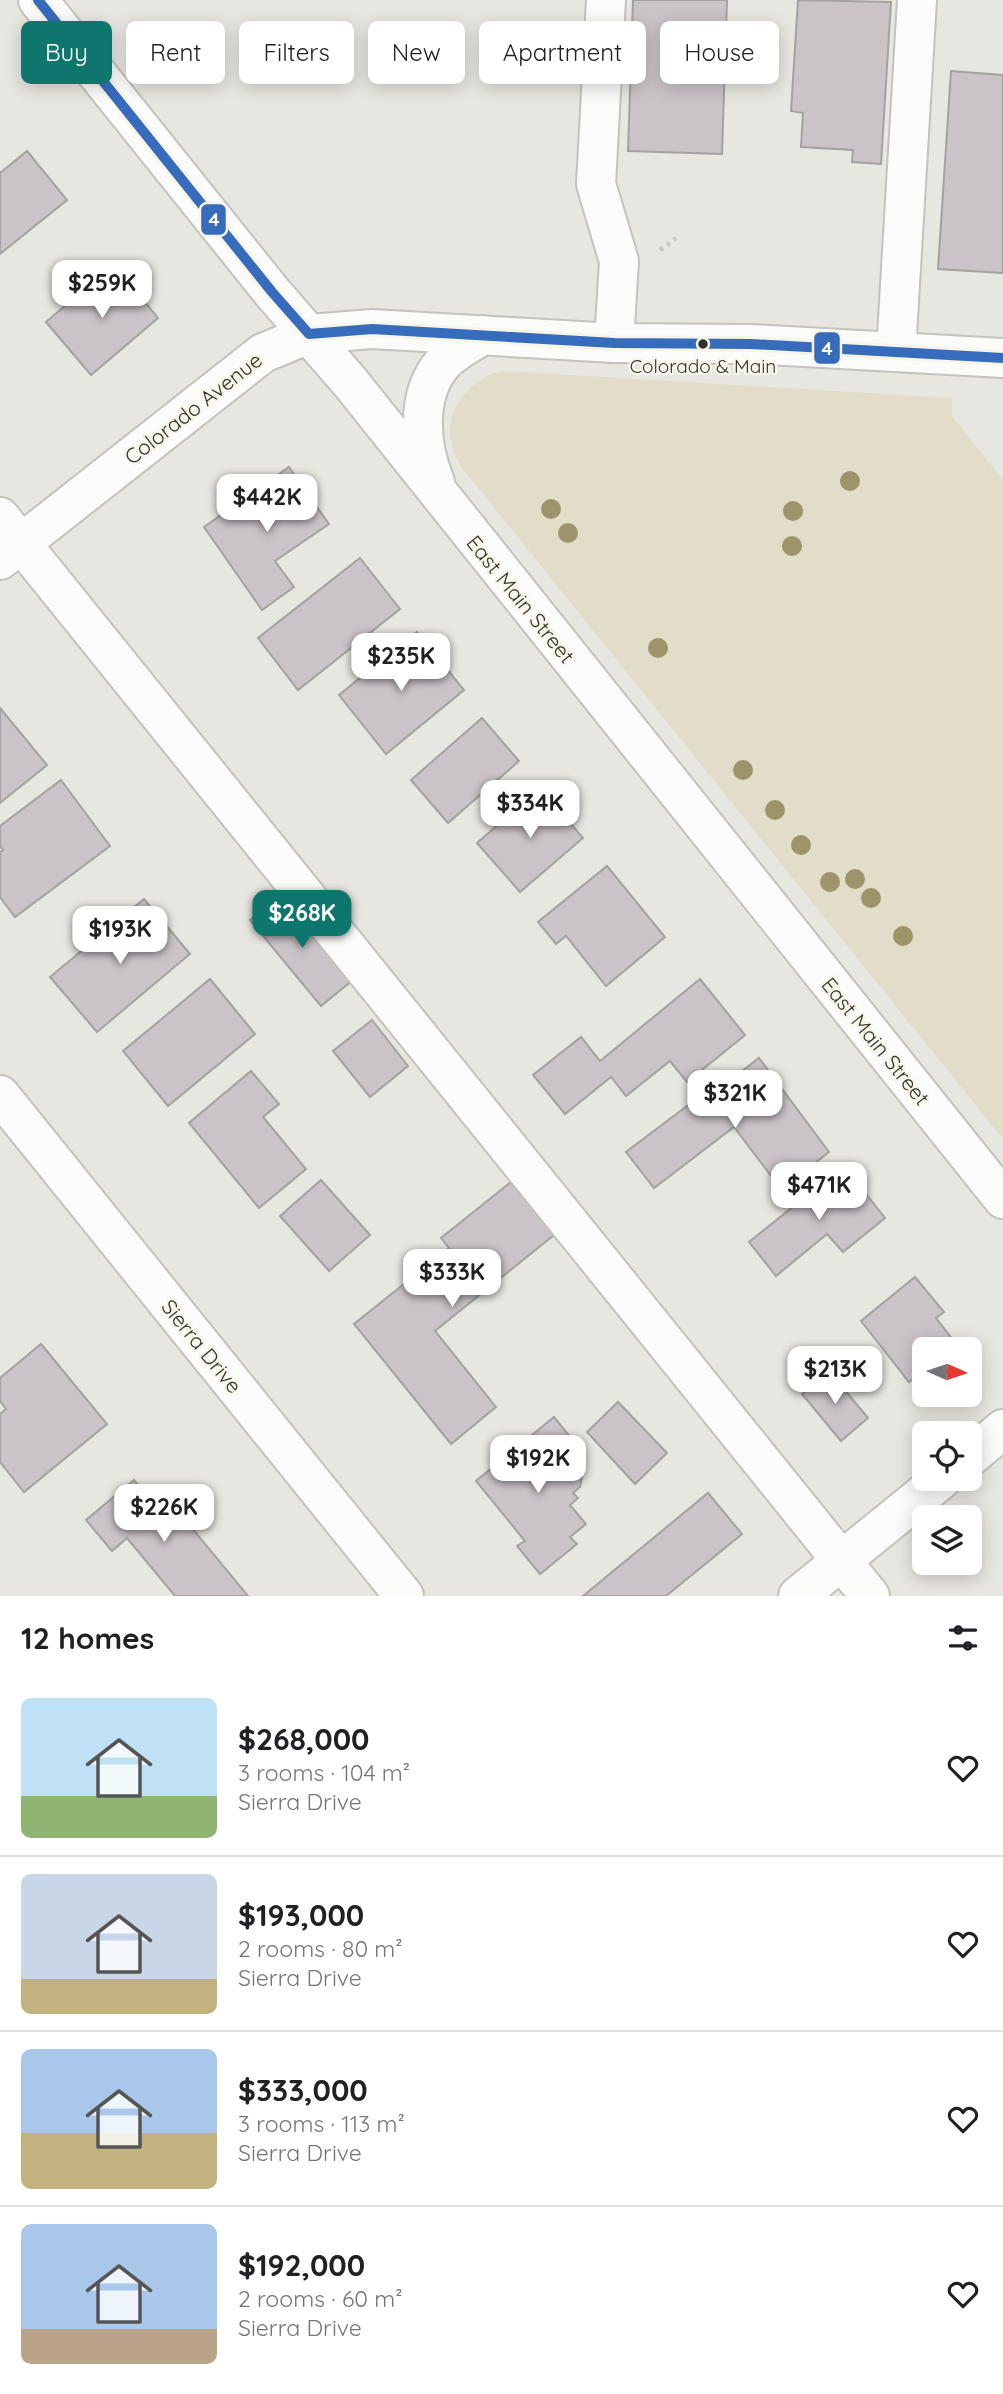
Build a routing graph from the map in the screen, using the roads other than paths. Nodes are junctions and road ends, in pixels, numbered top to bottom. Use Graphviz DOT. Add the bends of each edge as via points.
graph roads {
  1 [pos="38,0"];
  2 [pos="606,0"];
  3 [pos="917,0"];
  4 [pos="309,334"];
  5 [pos="483,335"];
  6 [pos="614,343"];
  7 [pos="896,352"];
  8 [pos="1003,358"];
  9 [pos="442,500"];
  10 [pos="7,540"];
  11 [pos="0,1095"];
  12 [pos="1003,1199"];
  13 [pos="1003,1429"];
  14 [pos="982,1447"];
  15 [pos="927,1491"];
  16 [pos="841,1561"];
  17 [pos="404,1596"];
  18 [pos="799,1596"];
  19 [pos="870,1596"];
  1 -- 4 [label="street, East Main Street"];
  2 -- 6 [label="street" via="596,184 619,261"];
  3 -- 7 [label="street"];
  4 -- 5 [label="street, Colorado Avenue" via="372,329"];
  4 -- 9 [label="street, East Main Street"];
  4 -- 10 [label="street, Colorado Avenue" via="263,353"];
  5 -- 6 [label="street, Colorado Avenue"];
  5 -- 9 [label="street" via="443,363 426,400 423,442"];
  6 -- 7 [label="street, Colorado Avenue"];
  7 -- 8 [label="street, Colorado Avenue"];
  9 -- 12 [label="street, East Main Street"];
  10 -- 16 [label="street"];
  11 -- 17 [label="street, Sierra Drive"];
  13 -- 14 [label="street"];
  15 -- 16 [label="street"];
  16 -- 18 [label="street"];
  16 -- 19 [label="street"];
}
